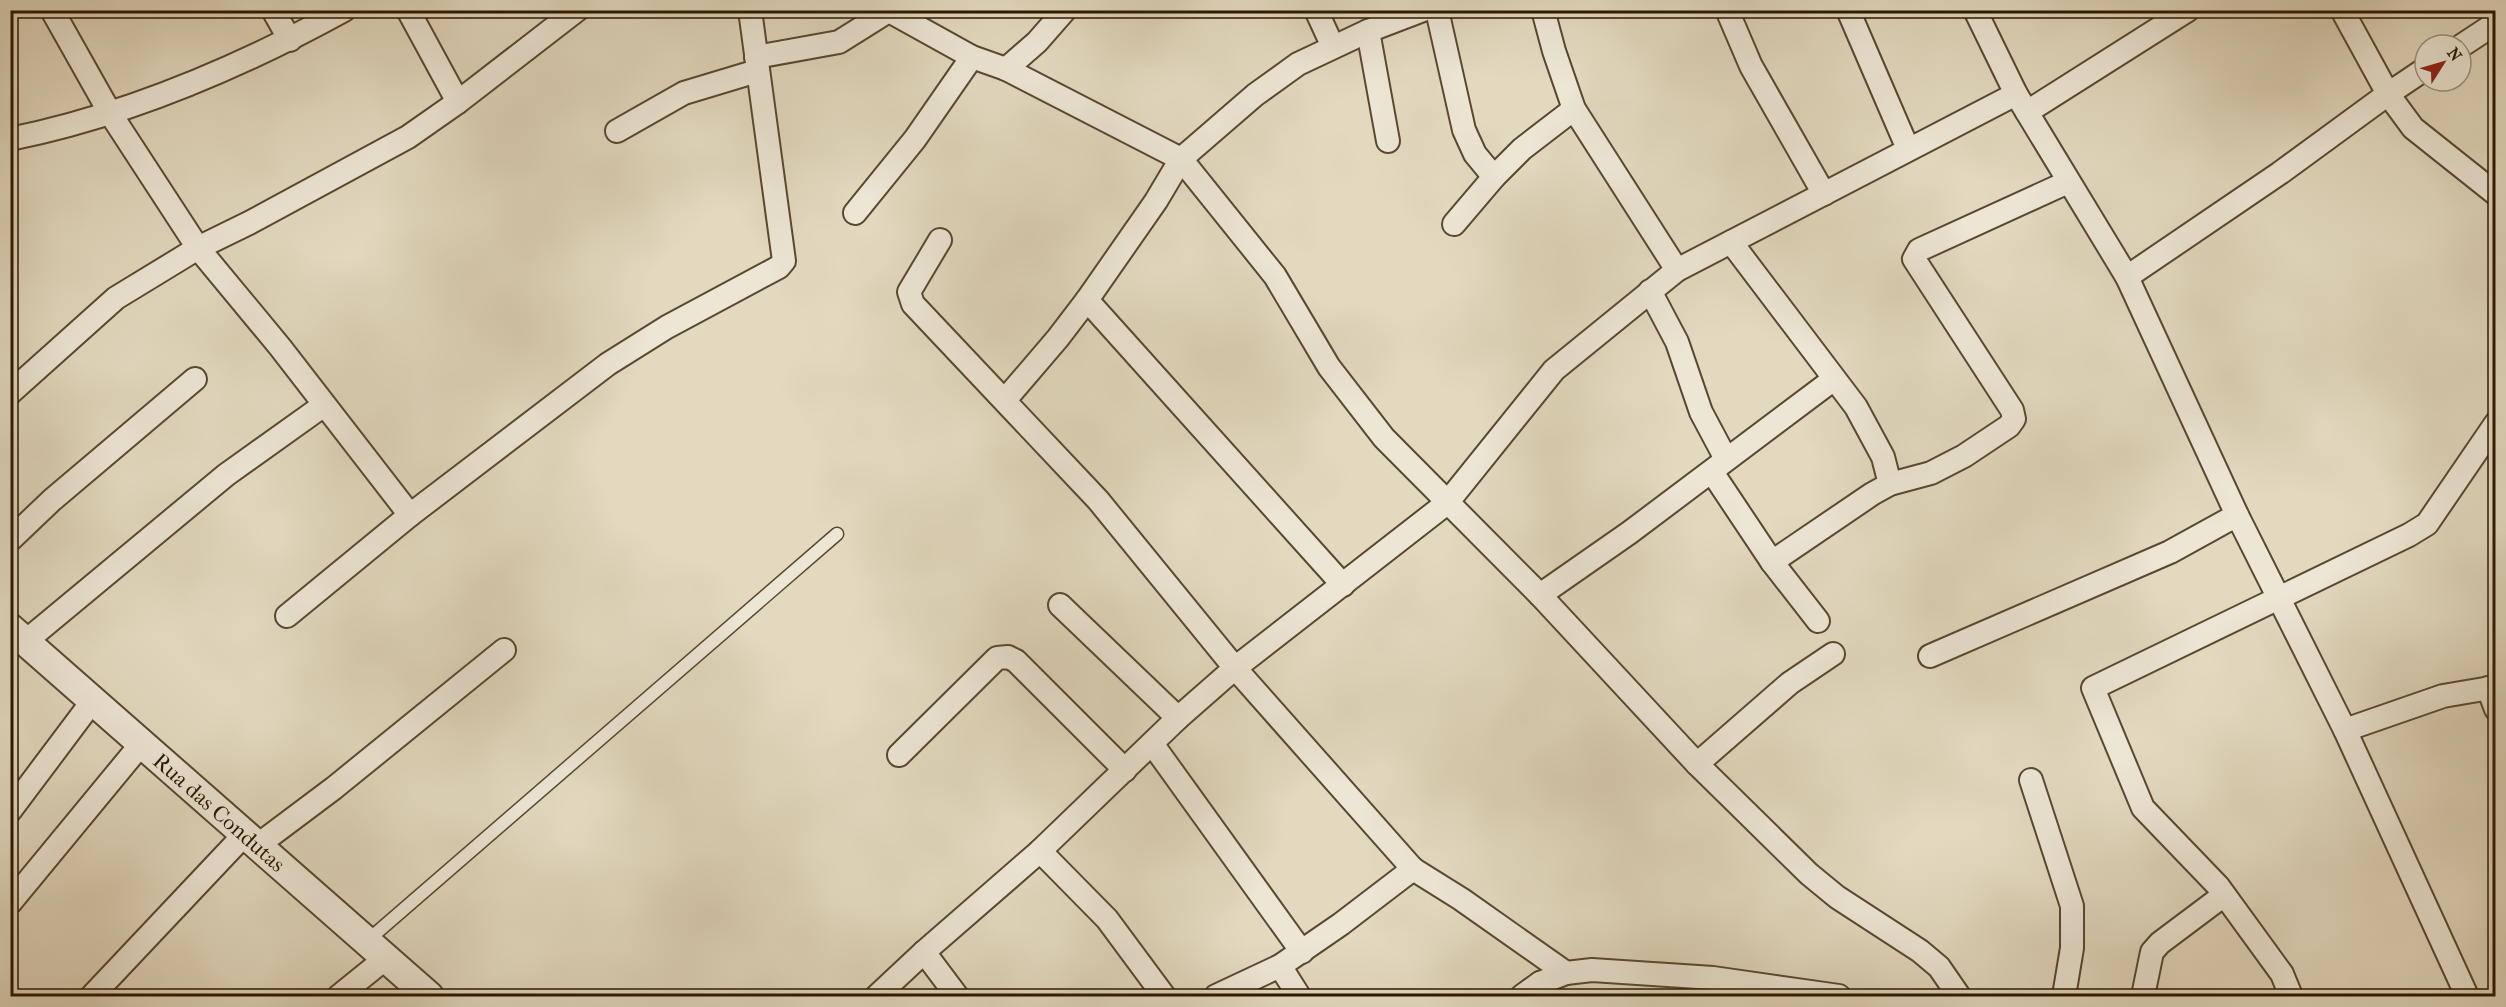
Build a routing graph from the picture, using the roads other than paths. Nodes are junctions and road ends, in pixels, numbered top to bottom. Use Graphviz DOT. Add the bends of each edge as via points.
graph roads {
  1 [pos="52,10"];
  2 [pos="273,10"];
  3 [pos="344,10"];
  4 [pos="408,10"];
  5 [pos="577,10"];
  6 [pos="750,10"];
  7 [pos="1065,10"];
  8 [pos="1316,10"];
  9 [pos="1423,10"];
  10 [pos="1437,10"];
  11 [pos="1544,10"];
  12 [pos="1727,10"];
  13 [pos="1848,10"];
  14 [pos="1976,10"];
  15 [pos="2188,10"];
  16 [pos="2342,10"];
  17 [pos="889,11"];
  18 [pos="2496,23"];
  19 [pos="1368,31"];
  20 [pos="2473,38"];
  21 [pos="290,40"];
  22 [pos="1333,47"];
  23 [pos="972,57"];
  24 [pos="756,64"];
  25 [pos="1006,69"];
  26 [pos="2413,77"];
  27 [pos="2388,94"];
  28 [pos="458,102"];
  29 [pos="2022,103"];
  30 [pos="1574,109"];
  31 [pos="110,113"];
  32 [pos="617,131"];
  33 [pos="10,139"];
  34 [pos="1388,141"];
  35 [pos="1908,148"];
  36 [pos="1181,159"];
  37 [pos="1494,177"];
  38 [pos="2068,182"];
  39 [pos="2496,194"];
  40 [pos="1824,195"];
  41 [pos="855,213"];
  42 [pos="1454,224"];
  43 [pos="940,240"];
  44 [pos="1731,242"];
  45 [pos="198,248"];
  46 [pos="1677,270"];
  47 [pos="2127,277"];
  48 [pos="1650,291"];
  49 [pos="1087,300"];
  50 [pos="195,379"];
  51 [pos="1834,379"];
  52 [pos="10,393"];
  53 [pos="1005,400"];
  54 [pos="324,405"];
  55 [pos="2496,423"];
  56 [pos="1718,465"];
  57 [pos="1890,484"];
  58 [pos="1447,503"];
  59 [pos="410,515"];
  60 [pos="2236,515"];
  61 [pos="837,534"];
  62 [pos="10,540"];
  63 [pos="1772,562"];
  64 [pos="1342,585"];
  65 [pos="1540,595"];
  66 [pos="2279,597"];
  67 [pos="1060,605"];
  68 [pos="286,616"];
  69 [pos="1818,621"];
  70 [pos="18,634"];
  71 [pos="504,650"];
  72 [pos="1833,654"];
  73 [pos="1930,656"];
  74 [pos="1235,668"];
  75 [pos="2492,687"];
  76 [pos="94,699"];
  77 [pos="2496,709"];
  78 [pos="1178,718"];
  79 [pos="2345,729"];
  80 [pos="142,743"];
  81 [pos="1153,744"];
  82 [pos="899,755"];
  83 [pos="1697,764"];
  84 [pos="1125,770"];
  85 [pos="2031,780"];
  86 [pos="10,811"];
  87 [pos="251,840"];
  88 [pos="1040,851"];
  89 [pos="1413,870"];
  90 [pos="2224,895"];
  91 [pos="10,903"];
  92 [pos="376,950"];
  93 [pos="924,952"];
  94 [pos="1302,952"];
  95 [pos="1280,966"];
  96 [pos="1566,973"];
  97 [pos="1544,990"];
  98 [pos="1766,990"];
  99 [pos="92,996"];
  100 [pos="339,996"];
  101 [pos="429,996"];
  102 [pos="877,996"];
  103 [pos="957,996"];
  104 [pos="1164,996"];
  105 [pos="1216,996"];
  106 [pos="1299,996"];
  107 [pos="1522,996"];
  108 [pos="1839,996"];
  109 [pos="1959,996"];
  110 [pos="2064,996"];
  111 [pos="2143,996"];
  112 [pos="2291,996"];
  113 [pos="2467,996"];
  1 -- 31 [label="street"];
  2 -- 21 [label="street"];
  3 -- 21 [label="street"];
  4 -- 28 [label="street"];
  5 -- 28 [label="street"];
  6 -- 24 [label="street"];
  7 -- 25 [label="street"];
  8 -- 22 [label="street"];
  9 -- 19 [label="street"];
  10 -- 37 [label="street" via="1464,130 1475,154"];
  11 -- 30 [label="street"];
  12 -- 40 [label="street" via="1751,66"];
  13 -- 35 [label="street"];
  14 -- 29 [label="street"];
  15 -- 29 [label="street"];
  16 -- 27 [label="street"];
  17 -- 23 [label="street"];
  17 -- 24 [label="street" via="839,42"];
  18 -- 20 [label="street"];
  19 -- 22 [label="street"];
  19 -- 34 [label="street"];
  21 -- 31 [label="street"];
  22 -- 36 [label="street" via="1276,79"];
  23 -- 25 [label="street"];
  23 -- 41 [label="street" via="915,139"];
  24 -- 32 [label="street" via="684,93"];
  24 -- 59 [label="street" via="784,261 608,364"];
  25 -- 36 [label="street"];
  26 -- 27 [label="street"];
  27 -- 39 [label="street" via="2413,128"];
  27 -- 47 [label="street"];
  28 -- 45 [label="street" via="408,137"];
  29 -- 35 [label="street"];
  29 -- 38 [label="street"];
  30 -- 37 [label="street" via="1522,148"];
  30 -- 46 [label="street"];
  31 -- 33 [label="street"];
  31 -- 45 [label="street"];
  35 -- 40 [label="street"];
  36 -- 49 [label="street"];
  36 -- 58 [label="street" via="1275,276 1329,367 1384,438"];
  37 -- 42 [label="street"];
  38 -- 47 [label="street"];
  38 -- 57 [label="street" via="1915,254 1914,259 2012,410 2014,419 1948,465"];
  40 -- 44 [label="street"];
  43 -- 53 [label="street" via="909,292 910,298"];
  44 -- 46 [label="street"];
  44 -- 51 [label="street"];
  45 -- 52 [label="street" via="116,298"];
  45 -- 54 [label="street"];
  46 -- 48 [label="street"];
  47 -- 60 [label="street"];
  48 -- 56 [label="street" via="1677,342"];
  48 -- 58 [label="street" via="1554,370"];
  49 -- 53 [label="street"];
  49 -- 64 [label="street"];
  50 -- 62 [label="street"];
  51 -- 56 [label="street"];
  51 -- 57 [label="street" via="1856,407 1883,457"];
  53 -- 74 [label="street" via="1098,500"];
  54 -- 59 [label="street"];
  54 -- 70 [label="street"];
  55 -- 66 [label="street" via="2427,524"];
  56 -- 63 [label="street"];
  56 -- 65 [label="street"];
  57 -- 63 [label="street"];
  58 -- 64 [label="street"];
  58 -- 65 [label="street"];
  59 -- 68 [label="street"];
  60 -- 66 [label="street"];
  60 -- 73 [label="street" via="2170,552"];
  61 -- 92 [label="lane"];
  63 -- 69 [label="street"];
  64 -- 74 [label="street"];
  65 -- 83 [label="street"];
  66 -- 79 [label="street"];
  66 -- 90 [label="street" via="2093,688 2143,808"];
  67 -- 78 [label="street"];
  70 -- 76 [label="street, Rua das Condutas"];
  71 -- 87 [label="street" via="334,788"];
  72 -- 83 [label="street" via="1790,683"];
  74 -- 78 [label="street"];
  74 -- 89 [label="street"];
  75 -- 77 [label="street"];
  75 -- 79 [label="street" via="2443,696"];
  76 -- 80 [label="street, Rua das Condutas"];
  76 -- 86 [label="street"];
  78 -- 81 [label="street"];
  79 -- 113 [label="street"];
  80 -- 87 [label="street, Rua das Condutas"];
  80 -- 91 [label="street"];
  81 -- 84 [label="street"];
  81 -- 94 [label="street"];
  82 -- 84 [label="street" via="997,658 1008,657"];
  83 -- 109 [label="street" via="1809,874 1939,967"];
  84 -- 88 [label="street"];
  85 -- 110 [label="street" via="2072,906 2072,948"];
  87 -- 92 [label="street, Rua das Condutas"];
  87 -- 99 [label="street"];
  88 -- 93 [label="street"];
  88 -- 104 [label="street" via="1107,919"];
  89 -- 94 [label="street"];
  89 -- 96 [label="street"];
  90 -- 111 [label="street" via="2152,952"];
  90 -- 112 [label="street" via="2282,974"];
  92 -- 100 [label="street"];
  92 -- 101 [label="street, Rua das Condutas"];
  93 -- 102 [label="street"];
  93 -- 103 [label="street"];
  94 -- 95 [label="street"];
  95 -- 105 [label="street"];
  95 -- 106 [label="street"];
  96 -- 97 [label="street"];
  96 -- 98 [label="street" via="1592,970 1713,978"];
  97 -- 107 [label="street"];
  98 -- 108 [label="street"];
}
